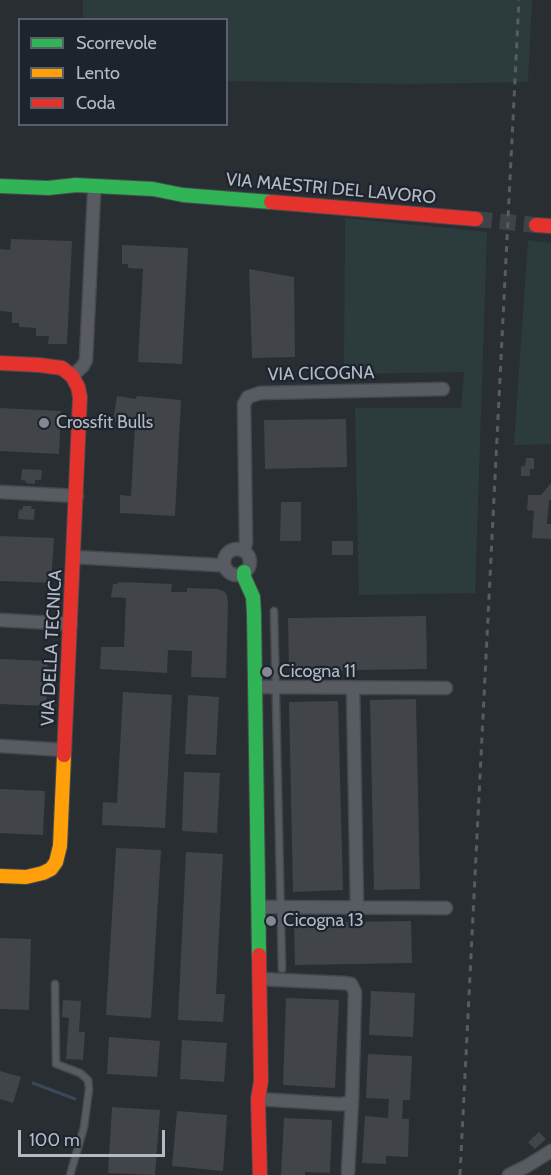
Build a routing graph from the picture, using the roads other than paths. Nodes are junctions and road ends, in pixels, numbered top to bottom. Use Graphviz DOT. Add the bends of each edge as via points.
graph roads {
  1 [pos="0,186"];
  2 [pos="48,188"];
  3 [pos="94,194"];
  4 [pos="183,195"];
  5 [pos="476,219"];
  6 [pos="536,225"];
  7 [pos="551,226"];
  8 [pos="0,363"];
  9 [pos="72,376"];
  10 [pos="443,389"];
  11 [pos="0,492"];
  12 [pos="77,496"];
  13 [pos="243,551"];
  14 [pos="74,557"];
  15 [pos="224,564"];
  16 [pos="244,572"];
  17 [pos="274,611"];
  18 [pos="0,620"];
  19 [pos="70,624"];
  20 [pos="255,687"];
  21 [pos="276,687"];
  22 [pos="353,688"];
  23 [pos="446,688"];
  24 [pos="0,746"];
  25 [pos="65,750"];
  26 [pos="0,876"];
  27 [pos="259,907"];
  28 [pos="280,907"];
  29 [pos="357,907"];
  30 [pos="446,908"];
  31 [pos="282,969"];
  32 [pos="260,979"];
  33 [pos="55,984"];
  34 [pos="258,1099"];
  35 [pos="352,1100"];
  36 [pos="551,1152"];
  37 [pos="348,1172"];
  38 [pos="70,1175"];
  39 [pos="260,1175"];
  40 [pos="509,1175"];
  1 -- 2 [label="street, VIA MAESTRI DEL LAVORO"];
  2 -- 3 [label="street, VIA MAESTRI DEL LAVORO"];
  2 -- 4 [label="street, VIA MAESTRI DEL LAVORO" via="76,185 153,189"];
  3 -- 4 [label="street, VIA MAESTRI DEL LAVORO"];
  3 -- 9 [label="street" via="86,360"];
  4 -- 5 [label="street, VIA MAESTRI DEL LAVORO"];
  6 -- 7 [label="street"];
  8 -- 9 [label="street" via="53,366"];
  9 -- 12 [label="street, VIA DELLA TECNICA" via="80,397"];
  10 -- 13 [label="street, VIA CICOGNA" via="248,396 244,404"];
  11 -- 12 [label="street"];
  12 -- 14 [label="street, VIA DELLA TECNICA"];
  13 -- 15 [label="street" via="231,550"];
  13 -- 16 [label="street, VIA CICOGNA" via="249,561"];
  14 -- 15 [label="street"];
  14 -- 19 [label="street, VIA DELLA TECNICA"];
  15 -- 16 [label="street" via="231,573"];
  16 -- 20 [label="street, VIA CICOGNA" via="253,597"];
  17 -- 21 [label="lane"];
  18 -- 19 [label="street"];
  19 -- 25 [label="street, VIA DELLA TECNICA"];
  20 -- 21 [label="street"];
  20 -- 27 [label="street, VIA CICOGNA"];
  21 -- 22 [label="street"];
  21 -- 28 [label="lane"];
  22 -- 23 [label="street"];
  22 -- 29 [label="street"];
  24 -- 25 [label="street"];
  25 -- 26 [label="street, VIA DELLA TECNICA" via="56,862 51,869 35,876"];
  27 -- 28 [label="street"];
  27 -- 32 [label="street, VIA CICOGNA"];
  28 -- 29 [label="street"];
  28 -- 31 [label="lane"];
  29 -- 30 [label="street"];
  32 -- 34 [label="street, VIA CICOGNA"];
  32 -- 35 [label="street" via="351,984 355,992"];
  33 -- 38 [label="lane" via="56,1064 80,1073 88,1080 89,1089 84,1127"];
  34 -- 35 [label="street" via="337,1104"];
  34 -- 39 [label="street, VIA CICOGNA"];
  35 -- 37 [label="street"];
  36 -- 40 [label="street"];
}
